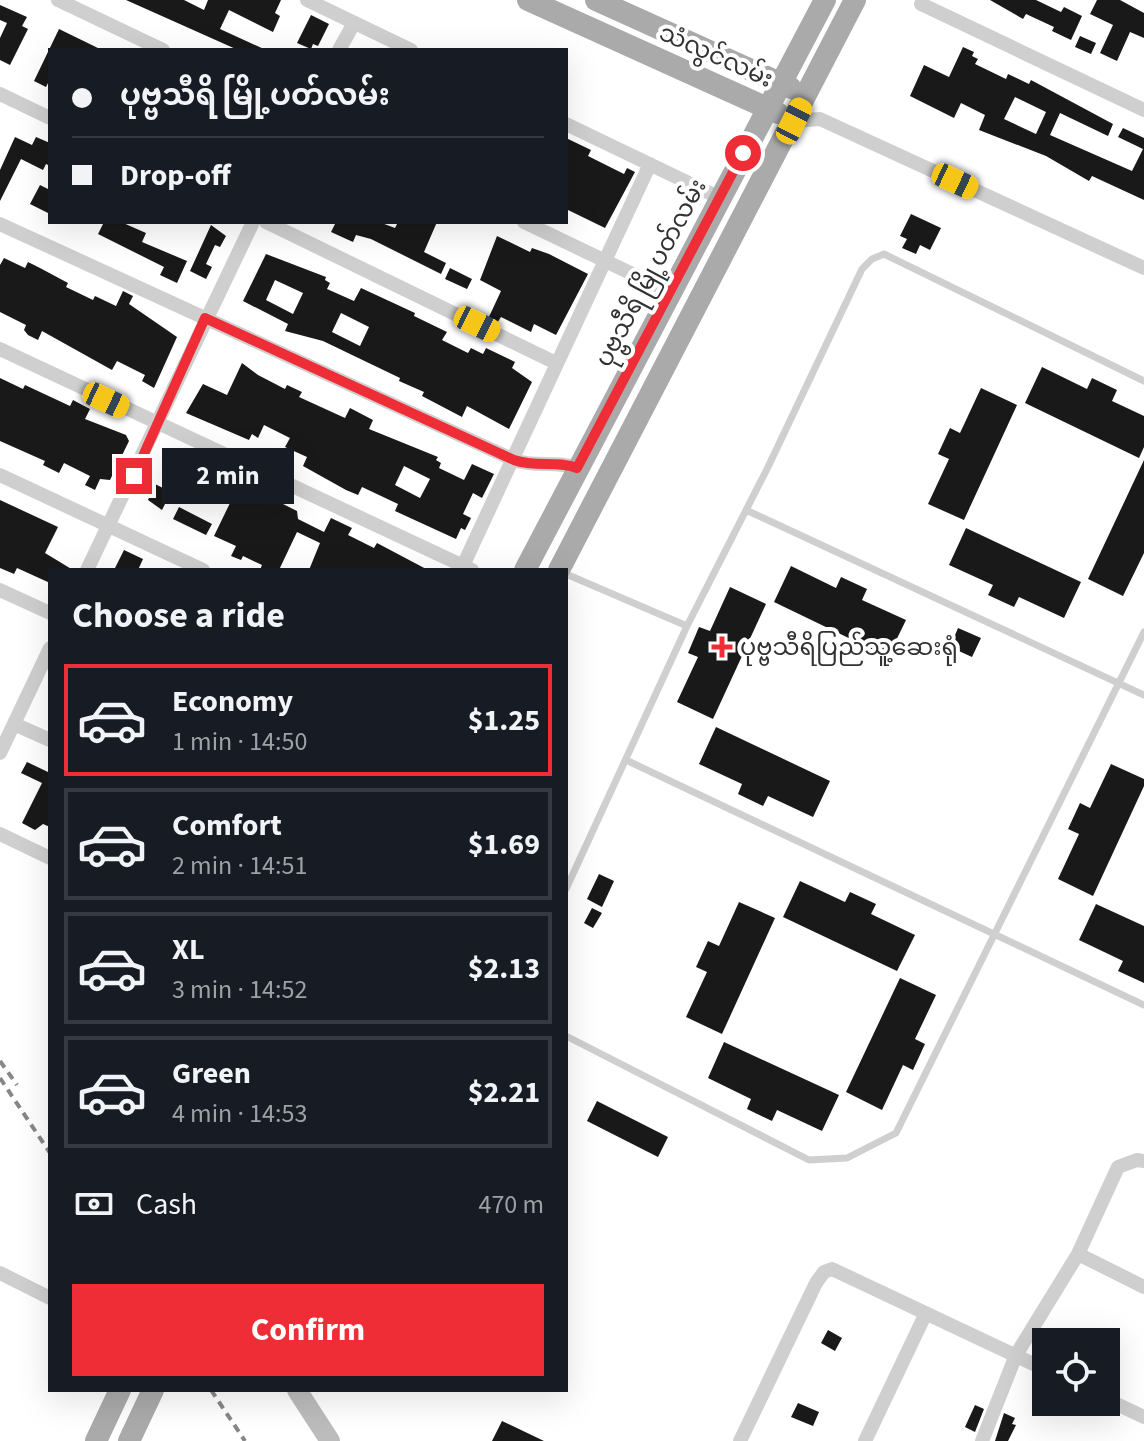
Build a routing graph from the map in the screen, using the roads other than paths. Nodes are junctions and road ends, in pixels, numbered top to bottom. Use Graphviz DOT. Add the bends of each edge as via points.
graph roads {
  1 [pos="58,0"];
  2 [pos="307,0"];
  3 [pos="528,0"];
  4 [pos="596,0"];
  5 [pos="825,0"];
  6 [pos="855,0"];
  7 [pos="921,4"];
  8 [pos="354,23"];
  9 [pos="159,48"];
  10 [pos="340,48"];
  11 [pos="407,48"];
  12 [pos="781,82"];
  13 [pos="0,94"];
  14 [pos="806,96"];
  15 [pos="767,108"];
  16 [pos="1144,110"];
  17 [pos="48,117"];
  18 [pos="820,119"];
  19 [pos="794,121"];
  20 [pos="568,125"];
  21 [pos="650,164"];
  22 [pos="720,198"];
  23 [pos="0,224"];
  24 [pos="252,224"];
  25 [pos="270,224"];
  26 [pos="528,224"];
  27 [pos="604,260"];
  28 [pos="1144,268"];
  29 [pos="670,292"];
  30 [pos="205,318"];
  31 [pos="0,349"];
  32 [pos="556,363"];
  33 [pos="1144,381"];
  34 [pos="159,425"];
  35 [pos="514,460"];
  36 [pos="577,468"];
  37 [pos="0,475"];
  38 [pos="746,510"];
  39 [pos="108,527"];
  40 [pos="88,568"];
  41 [pos="199,568"];
  42 [pos="463,568"];
  43 [pos="465,568"];
  44 [pos="526,568"];
  45 [pos="560,568"];
  46 [pos="568,575"];
  47 [pos="0,590"];
  48 [pos="48,612"];
  49 [pos="687,626"];
  50 [pos="1144,632"];
  51 [pos="48,652"];
  52 [pos="1120,683"];
  53 [pos="1144,695"];
  54 [pos="14,724"];
  55 [pos="48,739"];
  56 [pos="0,753"];
  57 [pos="626,760"];
  58 [pos="0,834"];
  59 [pos="48,857"];
  60 [pos="568,885"];
  61 [pos="995,935"];
  62 [pos="1144,1005"];
  63 [pos="568,1037"];
  64 [pos="1144,1161"];
  65 [pos="1078,1254"];
  66 [pos="0,1273"];
  67 [pos="1144,1287"];
  68 [pos="48,1297"];
  69 [pos="926,1313"];
  70 [pos="1016,1355"];
  71 [pos="1032,1363"];
  72 [pos="119,1392"];
  73 [pos="152,1392"];
  74 [pos="298,1392"];
  75 [pos="1120,1406"];
  76 [pos="1144,1417"];
  77 [pos="96,1441"];
  78 [pos="129,1441"];
  79 [pos="330,1441"];
  80 [pos="740,1441"];
  81 [pos="865,1441"];
  82 [pos="982,1441"];
  1 -- 9 [label="street"];
  2 -- 8 [label="street"];
  3 -- 15 [label="main road, သံလွင်လမ်း"];
  4 -- 12 [label="main road, သံလွင်လမ်း"];
  5 -- 12 [label="main road, ပုဗ္ဗသီရိ မြို့ပတ်လမ်း"];
  6 -- 14 [label="main road"];
  7 -- 16 [label="street"];
  8 -- 10 [label="street"];
  8 -- 11 [label="street"];
  12 -- 14 [label="main road, သံလွင်လမ်း"];
  12 -- 15 [label="main road, ပုဗ္ဗသီရိ မြို့ပတ်လမ်း"];
  13 -- 17 [label="street"];
  14 -- 18 [label="street"];
  14 -- 19 [label="main road"];
  15 -- 19 [label="main road, သံလွင်လမ်း"];
  15 -- 22 [label="main road, ပုဗ္ဗသီရိ မြို့ပတ်လမ်း"];
  18 -- 19 [label="street"];
  18 -- 28 [label="street"];
  19 -- 45 [label="main road"];
  20 -- 21 [label="street"];
  21 -- 22 [label="street"];
  21 -- 27 [label="street"];
  22 -- 29 [label="main road, ပုဗ္ဗသီရိ မြို့ပတ်လမ်း"];
  23 -- 30 [label="street"];
  24 -- 30 [label="street"];
  25 -- 32 [label="street"];
  26 -- 27 [label="street"];
  27 -- 29 [label="street"];
  27 -- 32 [label="street"];
  29 -- 36 [label="main road, ပုဗ္ဗသီရိ မြို့ပတ်လမ်း"];
  30 -- 34 [label="street"];
  30 -- 35 [label="street"];
  31 -- 34 [label="street"];
  32 -- 35 [label="street"];
  33 -- 38 [label="lane" via="878,255 862,269"];
  34 -- 39 [label="street"];
  34 -- 42 [label="street"];
  35 -- 36 [label="street"];
  35 -- 43 [label="street"];
  36 -- 44 [label="main road, ပုဗ္ဗသီရိ မြို့ပတ်လမ်း"];
  37 -- 39 [label="street"];
  38 -- 49 [label="lane"];
  38 -- 52 [label="lane"];
  39 -- 40 [label="street"];
  39 -- 41 [label="street"];
  46 -- 49 [label="lane"];
  47 -- 48 [label="street"];
  49 -- 57 [label="lane"];
  50 -- 52 [label="lane"];
  51 -- 54 [label="street"];
  52 -- 53 [label="lane"];
  52 -- 61 [label="lane"];
  54 -- 55 [label="street"];
  54 -- 56 [label="street"];
  57 -- 60 [label="lane"];
  57 -- 61 [label="lane"];
  58 -- 59 [label="street"];
  61 -- 62 [label="lane"];
  61 -- 63 [label="lane" via="896,1133 847,1158 809,1160"];
  64 -- 65 [label="street" via="1118,1167"];
  65 -- 67 [label="street"];
  65 -- 70 [label="street"];
  66 -- 68 [label="street"];
  69 -- 70 [label="street"];
  69 -- 80 [label="street" via="843,1273 824,1272"];
  69 -- 81 [label="street"];
  70 -- 71 [label="street"];
  70 -- 82 [label="street"];
  72 -- 77 [label="main road"];
  73 -- 78 [label="main road"];
  74 -- 79 [label="main road"];
  75 -- 76 [label="street"];
}
